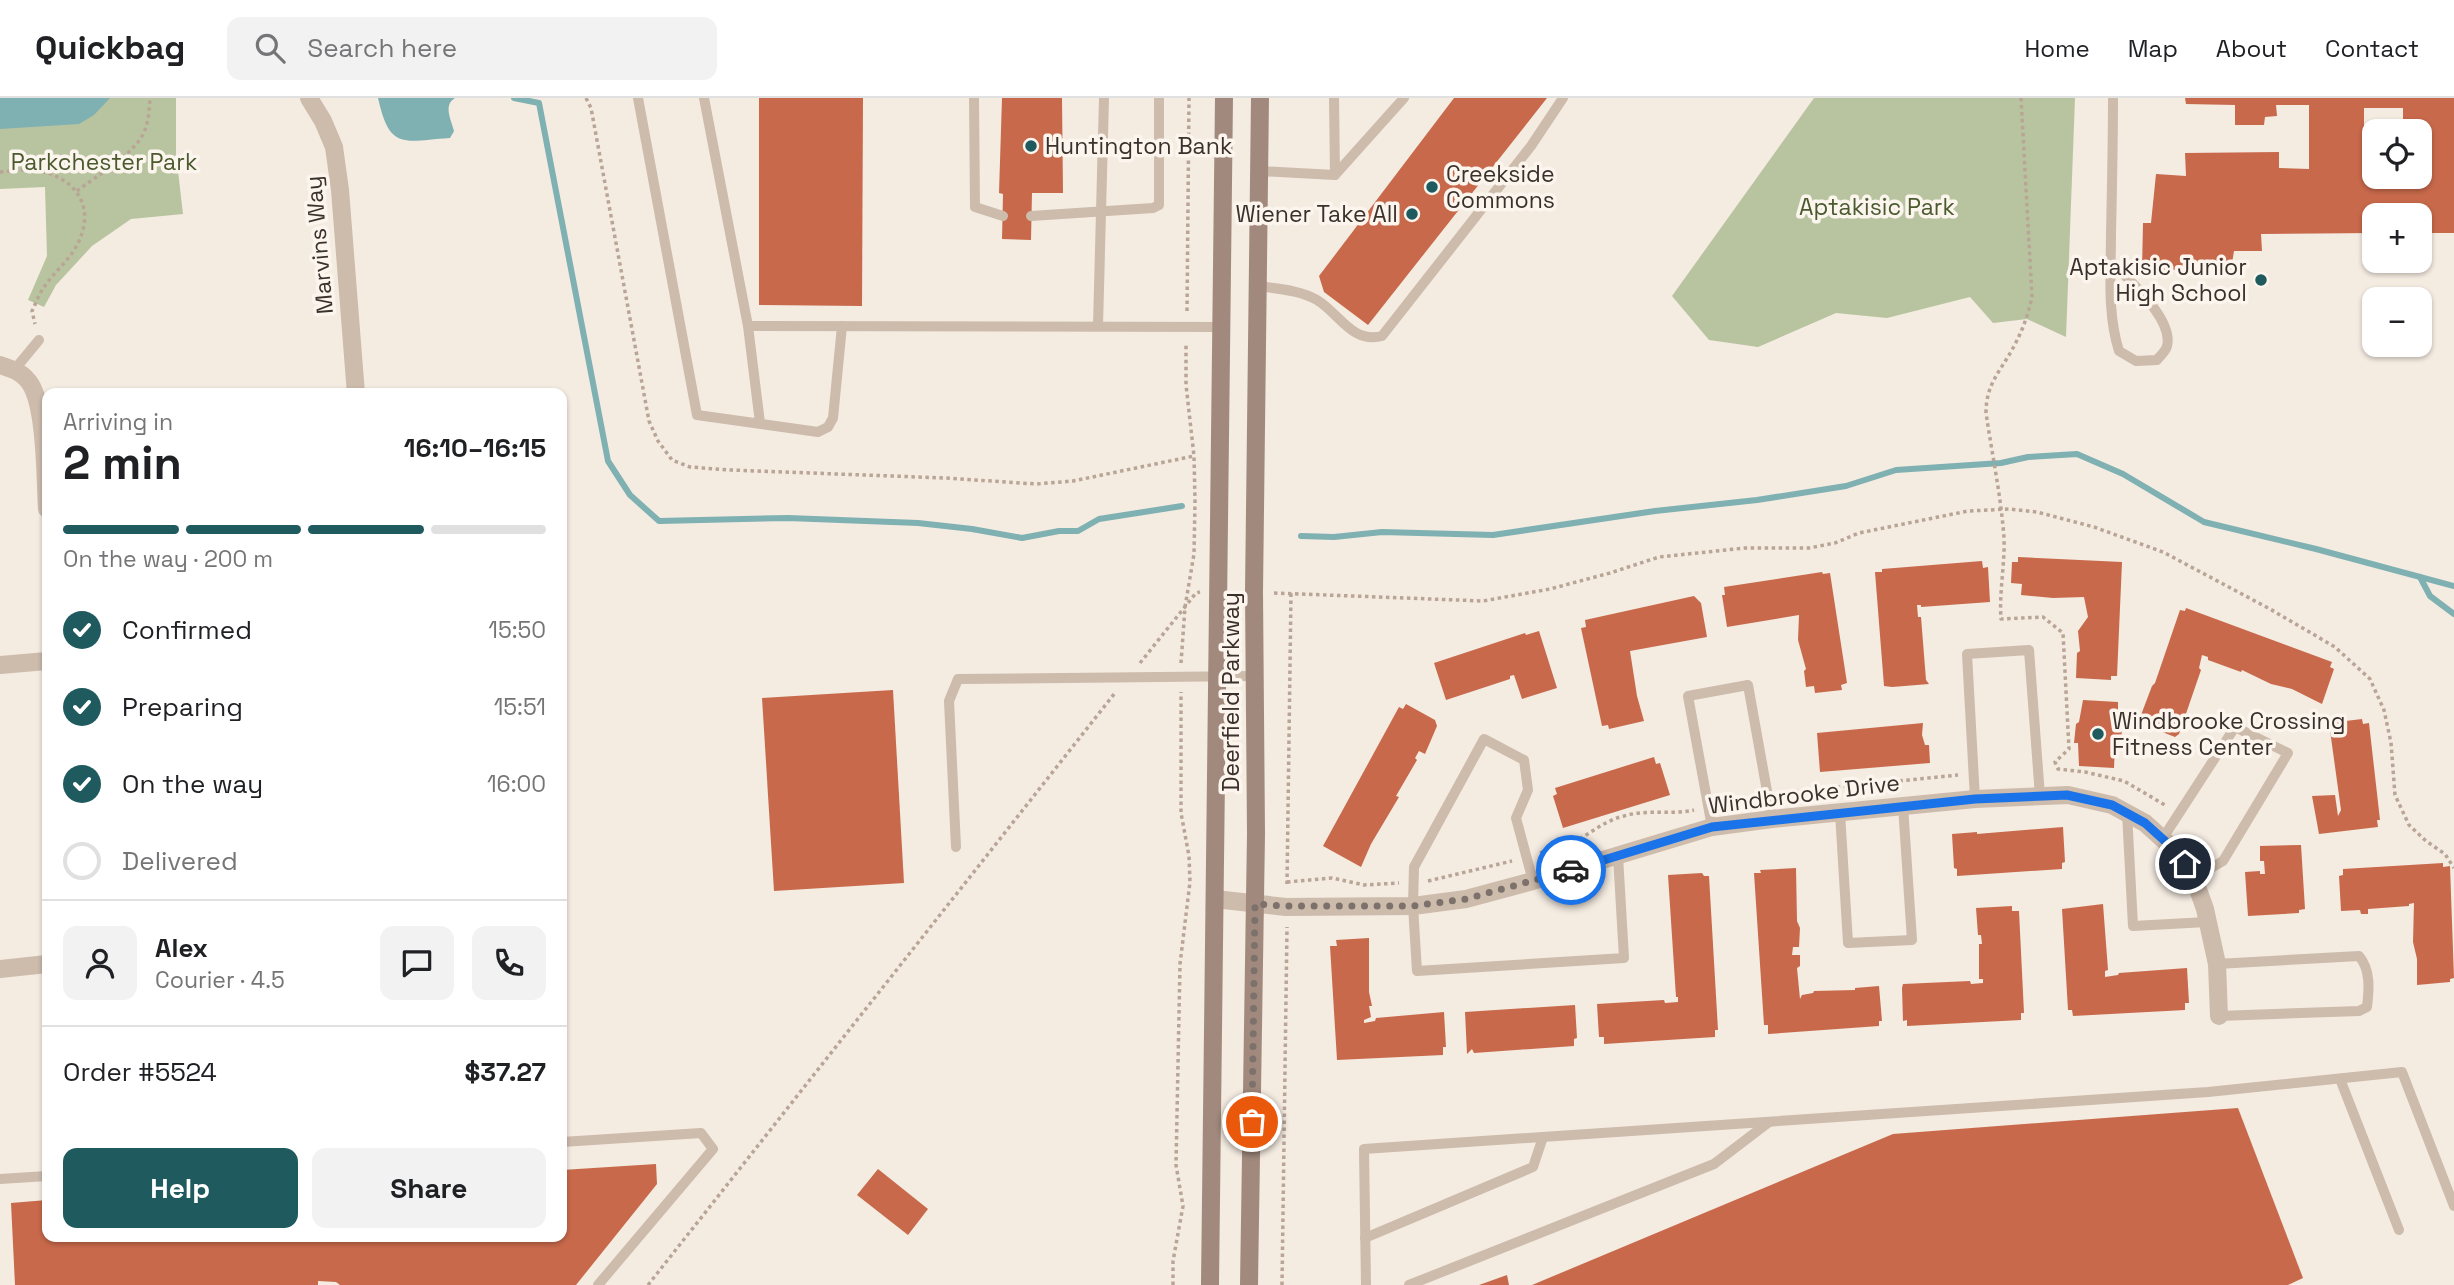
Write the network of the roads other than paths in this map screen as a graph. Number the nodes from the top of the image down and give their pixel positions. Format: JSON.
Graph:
{"nodes":[{"id":1,"x":309,"y":98,"type":"edge"},
{"id":2,"x":638,"y":98,"type":"edge"},
{"id":3,"x":704,"y":98,"type":"edge"},
{"id":4,"x":974,"y":98,"type":"edge"},
{"id":5,"x":1104,"y":98,"type":"edge"},
{"id":6,"x":1158,"y":98,"type":"edge"},
{"id":7,"x":1224,"y":98,"type":"edge"},
{"id":8,"x":1260,"y":98,"type":"edge"},
{"id":9,"x":1334,"y":98,"type":"edge"},
{"id":10,"x":1404,"y":98,"type":"edge"},
{"id":11,"x":1563,"y":98,"type":"edge"},
{"id":12,"x":2113,"y":98,"type":"edge"},
{"id":13,"x":1260,"y":171,"type":"junction"},
{"id":14,"x":1335,"y":175,"type":"junction"},
{"id":15,"x":1101,"y":211,"type":"junction"},
{"id":16,"x":1003,"y":216,"type":"dead end"},
{"id":17,"x":1031,"y":216,"type":"dead end"},
{"id":18,"x":2111,"y":261,"type":"junction"},
{"id":19,"x":1258,"y":286,"type":"junction"},
{"id":20,"x":1098,"y":326,"type":"junction"},
{"id":21,"x":748,"y":327,"type":"junction"},
{"id":22,"x":842,"y":327,"type":"junction"},
{"id":23,"x":1221,"y":327,"type":"junction"},
{"id":24,"x":39,"y":340,"type":"road end"},
{"id":25,"x":8,"y":367,"type":"edge"},
{"id":26,"x":356,"y":388,"type":"edge"},
{"id":27,"x":760,"y":423,"type":"junction"},
{"id":28,"x":42,"y":448,"type":"edge"},
{"id":29,"x":42,"y":661,"type":"edge"},
{"id":30,"x":0,"y":664,"type":"edge"},
{"id":31,"x":1218,"y":675,"type":"junction"},
{"id":32,"x":1255,"y":676,"type":"junction"},
{"id":33,"x":2040,"y":796,"type":"junction"},
{"id":34,"x":1975,"y":799,"type":"junction"},
{"id":35,"x":1903,"y":806,"type":"junction"},
{"id":36,"x":1840,"y":813,"type":"junction"},
{"id":37,"x":2127,"y":813,"type":"junction"},
{"id":38,"x":1772,"y":819,"type":"junction"},
{"id":39,"x":1712,"y":827,"type":"junction"},
{"id":40,"x":2158,"y":834,"type":"junction"},
{"id":41,"x":956,"y":846,"type":"dead end"},
{"id":42,"x":1618,"y":856,"type":"junction"},
{"id":43,"x":2194,"y":878,"type":"junction"},
{"id":44,"x":1533,"y":881,"type":"junction"},
{"id":45,"x":1215,"y":899,"type":"junction"},
{"id":46,"x":1255,"y":904,"type":"junction"},
{"id":47,"x":1413,"y":906,"type":"junction"},
{"id":48,"x":2207,"y":922,"type":"junction"},
{"id":49,"x":2217,"y":964,"type":"junction"},
{"id":50,"x":42,"y":965,"type":"edge"},
{"id":51,"x":0,"y":969,"type":"edge"},
{"id":52,"x":2219,"y":1016,"type":"joint"},
{"id":53,"x":2340,"y":1079,"type":"junction"},
{"id":54,"x":1769,"y":1122,"type":"junction"},
{"id":55,"x":1543,"y":1137,"type":"junction"},
{"id":56,"x":567,"y":1142,"type":"edge"},
{"id":57,"x":42,"y":1176,"type":"edge"},
{"id":58,"x":0,"y":1179,"type":"edge"},
{"id":59,"x":2454,"y":1206,"type":"edge"},
{"id":60,"x":2399,"y":1230,"type":"dead end"},
{"id":61,"x":1365,"y":1238,"type":"junction"},
{"id":62,"x":598,"y":1285,"type":"edge"},
{"id":63,"x":1210,"y":1285,"type":"edge"},
{"id":64,"x":1249,"y":1285,"type":"edge"},
{"id":65,"x":1366,"y":1285,"type":"edge"},
{"id":66,"x":1409,"y":1285,"type":"edge"}],
"edges":[{"from":1,"to":26,"type":"street","name":"Marvins Way"},
{"from":2,"to":27,"type":"lane"},
{"from":3,"to":21,"type":"lane"},
{"from":4,"to":16,"type":"lane"},
{"from":5,"to":15,"type":"lane"},
{"from":6,"to":15,"type":"lane"},
{"from":7,"to":23,"type":"main road","name":"Deerfield Parkway"},
{"from":8,"to":13,"type":"main road","name":"Deerfield Parkway"},
{"from":9,"to":14,"type":"lane"},
{"from":10,"to":14,"type":"lane"},
{"from":11,"to":19,"type":"lane"},
{"from":12,"to":18,"type":"lane"},
{"from":13,"to":14,"type":"lane"},
{"from":13,"to":19,"type":"main road","name":"Deerfield Parkway"},
{"from":15,"to":17,"type":"lane"},
{"from":15,"to":20,"type":"lane"},
{"from":18,"to":18,"type":"lane"},
{"from":19,"to":32,"type":"main road","name":"Deerfield Parkway"},
{"from":20,"to":22,"type":"lane"},
{"from":20,"to":23,"type":"lane"},
{"from":21,"to":22,"type":"lane"},
{"from":21,"to":27,"type":"lane"},
{"from":22,"to":27,"type":"lane"},
{"from":23,"to":31,"type":"main road","name":"Deerfield Parkway"},
{"from":24,"to":25,"type":"lane"},
{"from":25,"to":28,"type":"street"},
{"from":29,"to":30,"type":"street"},
{"from":31,"to":32,"type":"lane"},
{"from":31,"to":41,"type":"lane"},
{"from":31,"to":45,"type":"main road","name":"Deerfield Parkway"},
{"from":32,"to":46,"type":"main road","name":"Deerfield Parkway"},
{"from":33,"to":34,"type":"street","name":"Windbrooke Drive"},
{"from":33,"to":34,"type":"lane"},
{"from":33,"to":37,"type":"street","name":"Windbrooke Drive"},
{"from":34,"to":35,"type":"street","name":"Windbrooke Drive"},
{"from":35,"to":36,"type":"street","name":"Windbrooke Drive"},
{"from":35,"to":36,"type":"lane"},
{"from":36,"to":38,"type":"street","name":"Windbrooke Drive"},
{"from":37,"to":40,"type":"street","name":"Windbrooke Drive"},
{"from":37,"to":48,"type":"lane"},
{"from":38,"to":39,"type":"street","name":"Windbrooke Drive"},
{"from":38,"to":39,"type":"lane"},
{"from":39,"to":42,"type":"street","name":"Windbrooke Drive"},
{"from":40,"to":43,"type":"street","name":"Windbrooke Drive"},
{"from":40,"to":43,"type":"lane"},
{"from":42,"to":44,"type":"street","name":"Windbrooke Drive"},
{"from":42,"to":47,"type":"lane"},
{"from":43,"to":48,"type":"street","name":"Windbrooke Drive"},
{"from":44,"to":47,"type":"street","name":"Windbrooke Drive"},
{"from":44,"to":47,"type":"lane"},
{"from":45,"to":46,"type":"street","name":"Windbrooke Drive"},
{"from":45,"to":63,"type":"main road","name":"Deerfield Parkway"},
{"from":46,"to":47,"type":"street","name":"Windbrooke Drive"},
{"from":46,"to":64,"type":"main road","name":"Deerfield Parkway"},
{"from":48,"to":49,"type":"street","name":"Windbrooke Drive"},
{"from":49,"to":52,"type":"street","name":"Windbrooke Drive"},
{"from":49,"to":52,"type":"lane"},
{"from":50,"to":51,"type":"street"},
{"from":53,"to":54,"type":"lane"},
{"from":53,"to":59,"type":"lane"},
{"from":53,"to":60,"type":"lane"},
{"from":54,"to":55,"type":"lane"},
{"from":54,"to":66,"type":"lane"},
{"from":55,"to":61,"type":"lane"},
{"from":55,"to":61,"type":"lane"},
{"from":56,"to":62,"type":"lane"},
{"from":57,"to":58,"type":"lane"},
{"from":61,"to":65,"type":"lane"}]}
